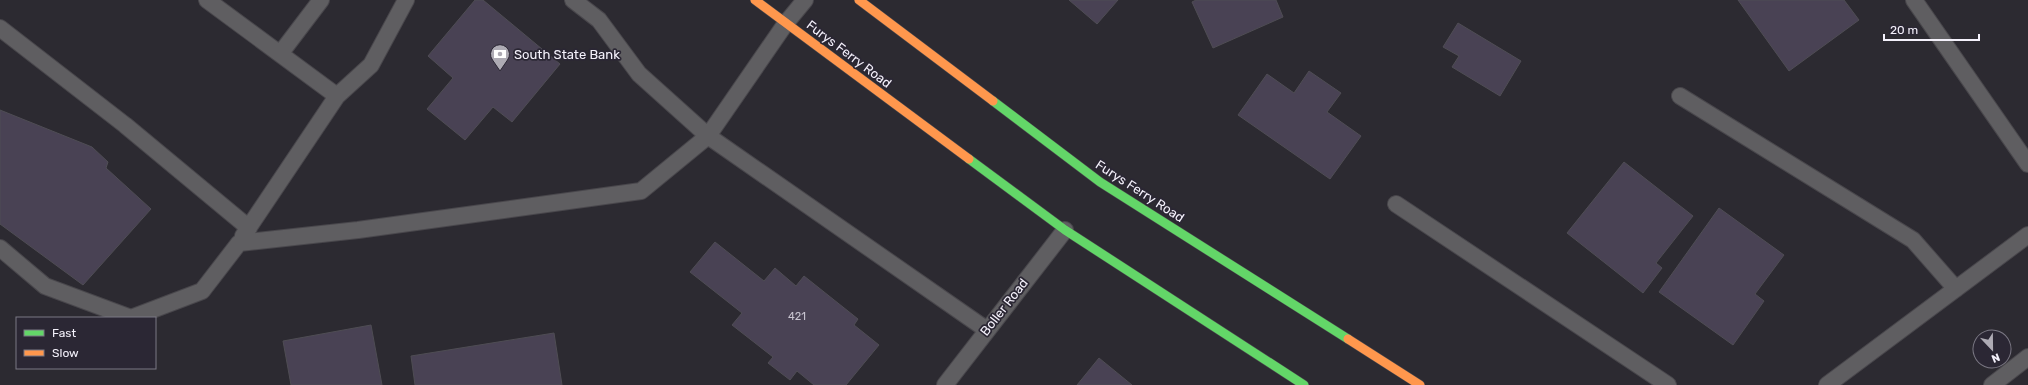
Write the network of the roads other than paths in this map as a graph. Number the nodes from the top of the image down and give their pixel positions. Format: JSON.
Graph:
{"nodes":[{"id":1,"x":207,"y":0,"type":"edge"},
{"id":2,"x":322,"y":0,"type":"edge"},
{"id":3,"x":406,"y":0,"type":"edge"},
{"id":4,"x":573,"y":0,"type":"edge"},
{"id":5,"x":755,"y":0,"type":"edge"},
{"id":6,"x":805,"y":0,"type":"edge"},
{"id":7,"x":859,"y":0,"type":"edge"},
{"id":8,"x":1914,"y":0,"type":"edge"},
{"id":9,"x":786,"y":23,"type":"junction"},
{"id":10,"x":0,"y":28,"type":"edge"},
{"id":11,"x":280,"y":54,"type":"junction"},
{"id":12,"x":337,"y":96,"type":"junction"},
{"id":13,"x":1680,"y":96,"type":"dead end"},
{"id":14,"x":708,"y":136,"type":"junction"},
{"id":15,"x":2028,"y":164,"type":"edge"},
{"id":16,"x":1396,"y":204,"type":"dead end"},
{"id":17,"x":249,"y":228,"type":"junction"},
{"id":18,"x":1064,"y":230,"type":"junction"},
{"id":19,"x":2028,"y":235,"type":"edge"},
{"id":20,"x":239,"y":242,"type":"junction"},
{"id":21,"x":0,"y":248,"type":"edge"},
{"id":22,"x":1956,"y":289,"type":"junction"},
{"id":23,"x":129,"y":317,"type":"edge"},
{"id":24,"x":135,"y":317,"type":"edge"},
{"id":25,"x":987,"y":330,"type":"junction"},
{"id":26,"x":2028,"y":357,"type":"edge"},
{"id":27,"x":945,"y":385,"type":"edge"},
{"id":28,"x":1304,"y":385,"type":"edge"},
{"id":29,"x":1420,"y":385,"type":"edge"},
{"id":30,"x":1668,"y":385,"type":"edge"},
{"id":31,"x":1827,"y":385,"type":"edge"},
{"id":32,"x":1992,"y":385,"type":"edge"}],
"edges":[{"from":1,"to":11,"type":"lane"},
{"from":2,"to":11,"type":"lane"},
{"from":3,"to":12,"type":"lane"},
{"from":4,"to":14,"type":"lane"},
{"from":5,"to":9,"type":"main road","name":"Furys Ferry Road"},
{"from":6,"to":9,"type":"lane"},
{"from":7,"to":29,"type":"main road","name":"Furys Ferry Road"},
{"from":8,"to":15,"type":"lane"},
{"from":9,"to":14,"type":"lane"},
{"from":9,"to":18,"type":"main road","name":"Furys Ferry Road"},
{"from":10,"to":17,"type":"lane"},
{"from":11,"to":12,"type":"lane"},
{"from":12,"to":17,"type":"lane"},
{"from":13,"to":22,"type":"lane"},
{"from":14,"to":20,"type":"lane"},
{"from":14,"to":25,"type":"lane"},
{"from":16,"to":30,"type":"lane"},
{"from":17,"to":20,"type":"lane"},
{"from":18,"to":25,"type":"lane","name":"Boller Road"},
{"from":18,"to":28,"type":"main road","name":"Furys Ferry Road"},
{"from":19,"to":22,"type":"lane"},
{"from":20,"to":24,"type":"lane"},
{"from":21,"to":23,"type":"lane"},
{"from":22,"to":31,"type":"lane"},
{"from":25,"to":27,"type":"lane","name":"Boller Road"},
{"from":26,"to":32,"type":"lane"}]}
